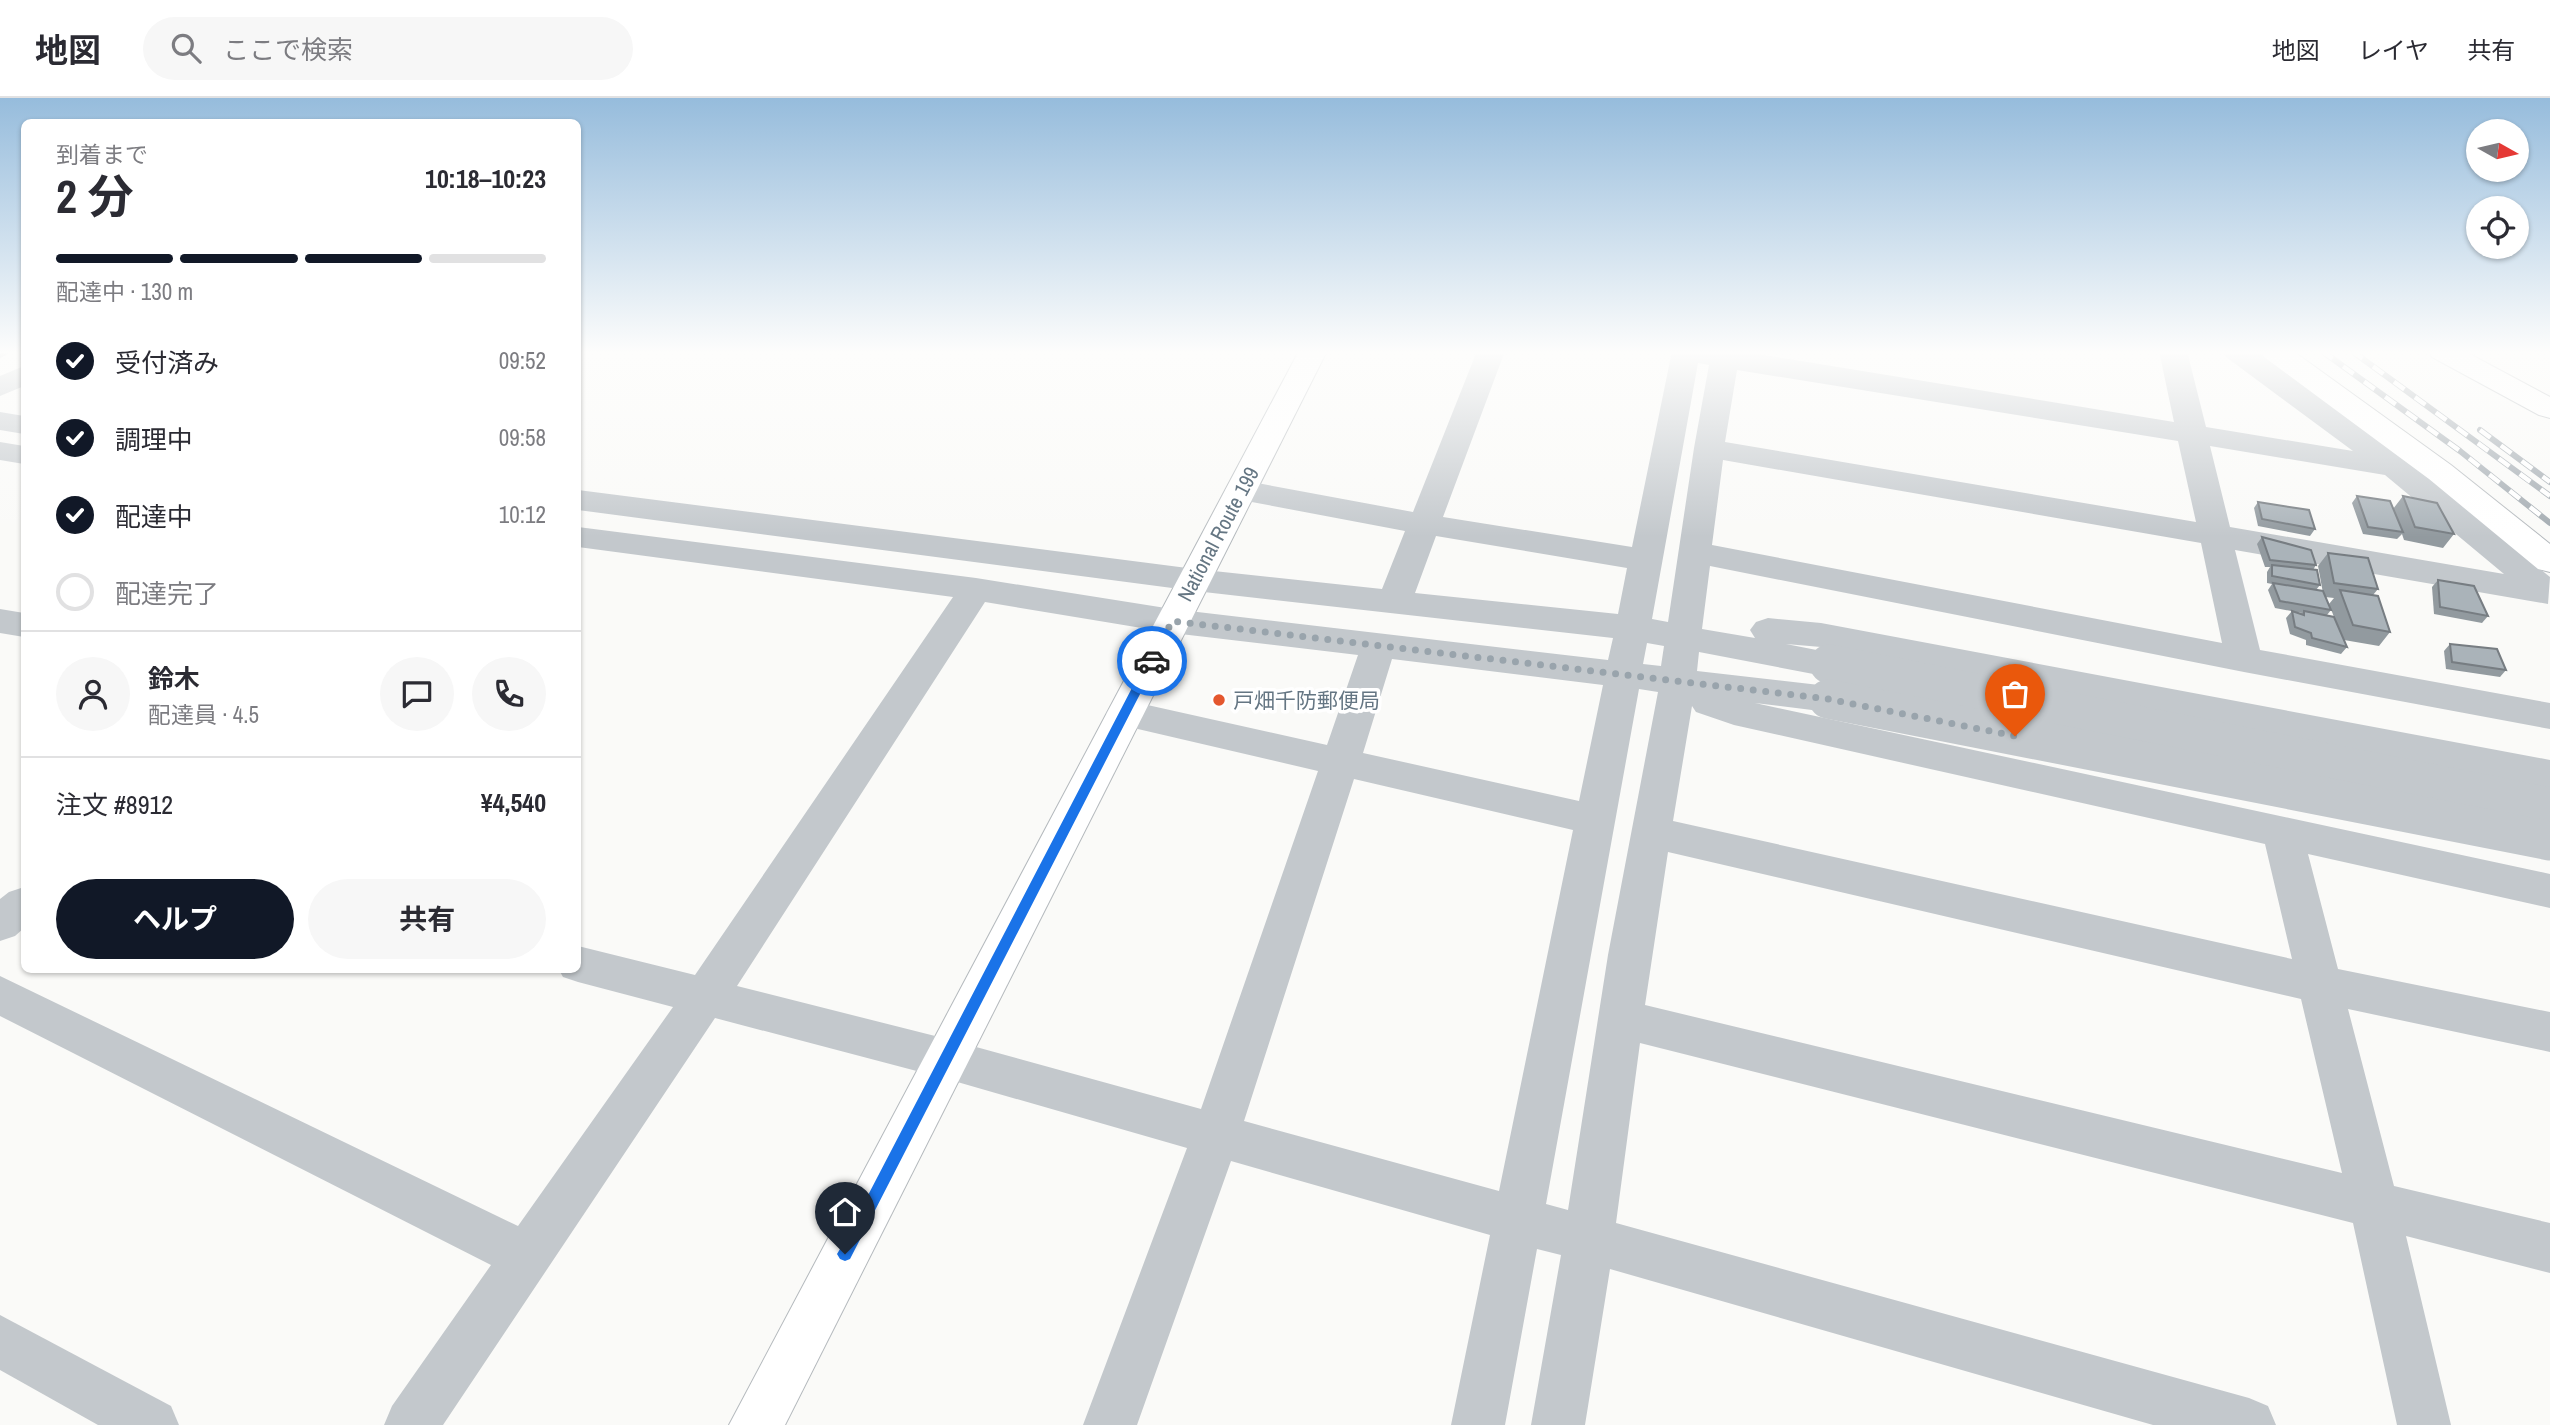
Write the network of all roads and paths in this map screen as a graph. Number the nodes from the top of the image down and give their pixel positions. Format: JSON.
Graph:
{"nodes":[{"id":1,"x":1281,"y":413,"type":"edge"},
{"id":2,"x":1467,"y":413,"type":"edge"},
{"id":3,"x":1684,"y":413,"type":"edge"},
{"id":4,"x":1705,"y":413,"type":"edge"},
{"id":5,"x":2070,"y":413,"type":"edge"},
{"id":6,"x":2189,"y":413,"type":"edge"},
{"id":7,"x":2321,"y":413,"type":"edge"},
{"id":8,"x":2359,"y":413,"type":"edge"},
{"id":9,"x":0,"y":421,"type":"edge"},
{"id":10,"x":21,"y":424,"type":"edge"},
{"id":11,"x":2194,"y":433,"type":"junction"},
{"id":12,"x":1709,"y":448,"type":"junction"},
{"id":13,"x":0,"y":451,"type":"edge"},
{"id":14,"x":21,"y":454,"type":"edge"},
{"id":15,"x":2395,"y":467,"type":"junction"},
{"id":16,"x":1241,"y":490,"type":"junction"},
{"id":17,"x":581,"y":500,"type":"edge"},
{"id":18,"x":1423,"y":524,"type":"junction"},
{"id":19,"x":2216,"y":536,"type":"junction"},
{"id":20,"x":581,"y":542,"type":"edge"},
{"id":21,"x":1694,"y":551,"type":"junction"},
{"id":22,"x":1647,"y":560,"type":"junction"},
{"id":23,"x":2550,"y":561,"type":"edge"},
{"id":24,"x":1195,"y":580,"type":"junction"},
{"id":25,"x":975,"y":589,"type":"junction"},
{"id":26,"x":2549,"y":594,"type":"edge"},
{"id":27,"x":1394,"y":602,"type":"junction"},
{"id":28,"x":0,"y":621,"type":"edge"},
{"id":29,"x":1172,"y":621,"type":"junction"},
{"id":30,"x":21,"y":624,"type":"edge"},
{"id":31,"x":1633,"y":628,"type":"junction"},
{"id":32,"x":1684,"y":632,"type":"junction"},
{"id":33,"x":1379,"y":646,"type":"junction"},
{"id":34,"x":2244,"y":660,"type":"junction"},
{"id":35,"x":1622,"y":673,"type":"junction"},
{"id":36,"x":1828,"y":682,"type":"junction"},
{"id":37,"x":1677,"y":687,"type":"junction"},
{"id":38,"x":2426,"y":693,"type":"junction"},
{"id":39,"x":1125,"y":713,"type":"junction"},
{"id":40,"x":2550,"y":716,"type":"edge"},
{"id":41,"x":2449,"y":755,"type":"junction"},
{"id":42,"x":1339,"y":762,"type":"junction"},
{"id":43,"x":2550,"y":775,"type":"edge"},
{"id":44,"x":2550,"y":807,"type":"edge"},
{"id":45,"x":1596,"y":820,"type":"junction"},
{"id":46,"x":1651,"y":832,"type":"junction"},
{"id":47,"x":2282,"y":832,"type":"junction"},
{"id":48,"x":2550,"y":841,"type":"edge"},
{"id":49,"x":2498,"y":880,"type":"junction"},
{"id":50,"x":2550,"y":891,"type":"edge"},
{"id":51,"x":21,"y":907,"type":"edge"},
{"id":52,"x":0,"y":925,"type":"edge"},
{"id":53,"x":581,"y":965,"type":"edge"},
{"id":54,"x":2319,"y":984,"type":"junction"},
{"id":55,"x":0,"y":995,"type":"edge"},
{"id":56,"x":705,"y":997,"type":"junction"},
{"id":57,"x":1621,"y":1019,"type":"junction"},
{"id":58,"x":2550,"y":1032,"type":"edge"},
{"id":59,"x":947,"y":1059,"type":"junction"},
{"id":60,"x":1216,"y":1135,"type":"junction"},
{"id":61,"x":2374,"y":1205,"type":"junction"},
{"id":62,"x":1519,"y":1220,"type":"junction"},
{"id":63,"x":1589,"y":1240,"type":"junction"},
{"id":64,"x":2550,"y":1248,"type":"edge"},
{"id":65,"x":527,"y":1256,"type":"junction"},
{"id":66,"x":0,"y":1341,"type":"edge"},
{"id":67,"x":152,"y":1425,"type":"edge"},
{"id":68,"x":411,"y":1425,"type":"edge"},
{"id":69,"x":756,"y":1425,"type":"edge"},
{"id":70,"x":1110,"y":1425,"type":"edge"},
{"id":71,"x":1478,"y":1425,"type":"edge"},
{"id":72,"x":1558,"y":1425,"type":"edge"},
{"id":73,"x":2249,"y":1425,"type":"edge"},
{"id":74,"x":2424,"y":1425,"type":"edge"}],
"edges":[{"from":1,"to":16,"type":"highway","name":"National Route 199"},
{"from":2,"to":18,"type":"street"},
{"from":3,"to":22,"type":"street"},
{"from":4,"to":12,"type":"street"},
{"from":5,"to":11,"type":"street"},
{"from":6,"to":11,"type":"street"},
{"from":7,"to":15,"type":"street"},
{"from":8,"to":23,"type":"highway"},
{"from":9,"to":10,"type":"street"},
{"from":11,"to":15,"type":"street"},
{"from":11,"to":19,"type":"street"},
{"from":12,"to":19,"type":"street"},
{"from":12,"to":21,"type":"street"},
{"from":13,"to":14,"type":"street"},
{"from":15,"to":26,"type":"street"},
{"from":16,"to":18,"type":"street"},
{"from":16,"to":24,"type":"highway","name":"National Route 199"},
{"from":17,"to":24,"type":"street"},
{"from":18,"to":22,"type":"street"},
{"from":18,"to":27,"type":"street"},
{"from":19,"to":26,"type":"street"},
{"from":19,"to":34,"type":"street"},
{"from":20,"to":25,"type":"street"},
{"from":21,"to":32,"type":"street"},
{"from":21,"to":34,"type":"street"},
{"from":22,"to":31,"type":"street"},
{"from":24,"to":27,"type":"street"},
{"from":24,"to":29,"type":"highway","name":"National Route 199"},
{"from":25,"to":29,"type":"street"},
{"from":25,"to":56,"type":"street"},
{"from":27,"to":31,"type":"street"},
{"from":28,"to":30,"type":"street"},
{"from":29,"to":33,"type":"street"},
{"from":29,"to":39,"type":"highway","name":"National Route 199"},
{"from":31,"to":32,"type":"street"},
{"from":31,"to":35,"type":"street"},
{"from":32,"to":36,"type":"street"},
{"from":32,"to":37,"type":"street"},
{"from":32,"to":41,"type":"street"},
{"from":33,"to":35,"type":"street"},
{"from":33,"to":42,"type":"street"},
{"from":34,"to":38,"type":"street"},
{"from":35,"to":37,"type":"street"},
{"from":35,"to":45,"type":"street"},
{"from":36,"to":37,"type":"street"},
{"from":36,"to":44,"type":"street","bridge":true},
{"from":36,"to":48,"type":"street","bridge":true},
{"from":37,"to":46,"type":"street"},
{"from":37,"to":47,"type":"street"},
{"from":38,"to":40,"type":"street"},
{"from":38,"to":41,"type":"street"},
{"from":39,"to":42,"type":"street"},
{"from":39,"to":59,"type":"highway","name":"National Route 199"},
{"from":41,"to":43,"type":"street"},
{"from":41,"to":49,"type":"street"},
{"from":42,"to":45,"type":"street"},
{"from":42,"to":60,"type":"street"},
{"from":45,"to":62,"type":"street"},
{"from":46,"to":54,"type":"street"},
{"from":46,"to":57,"type":"street"},
{"from":47,"to":49,"type":"street"},
{"from":47,"to":54,"type":"street"},
{"from":49,"to":50,"type":"street"},
{"from":51,"to":52,"type":"street"},
{"from":53,"to":56,"type":"street"},
{"from":54,"to":58,"type":"street"},
{"from":54,"to":61,"type":"street"},
{"from":55,"to":65,"type":"street"},
{"from":56,"to":59,"type":"street"},
{"from":56,"to":65,"type":"street"},
{"from":57,"to":61,"type":"street"},
{"from":57,"to":63,"type":"street"},
{"from":59,"to":60,"type":"street"},
{"from":59,"to":69,"type":"highway","name":"National Route 199"},
{"from":60,"to":62,"type":"street"},
{"from":60,"to":70,"type":"street"},
{"from":61,"to":64,"type":"street"},
{"from":61,"to":74,"type":"street"},
{"from":62,"to":63,"type":"street"},
{"from":62,"to":71,"type":"street"},
{"from":63,"to":72,"type":"street"},
{"from":63,"to":73,"type":"street"},
{"from":65,"to":68,"type":"street"},
{"from":66,"to":67,"type":"street"}]}
